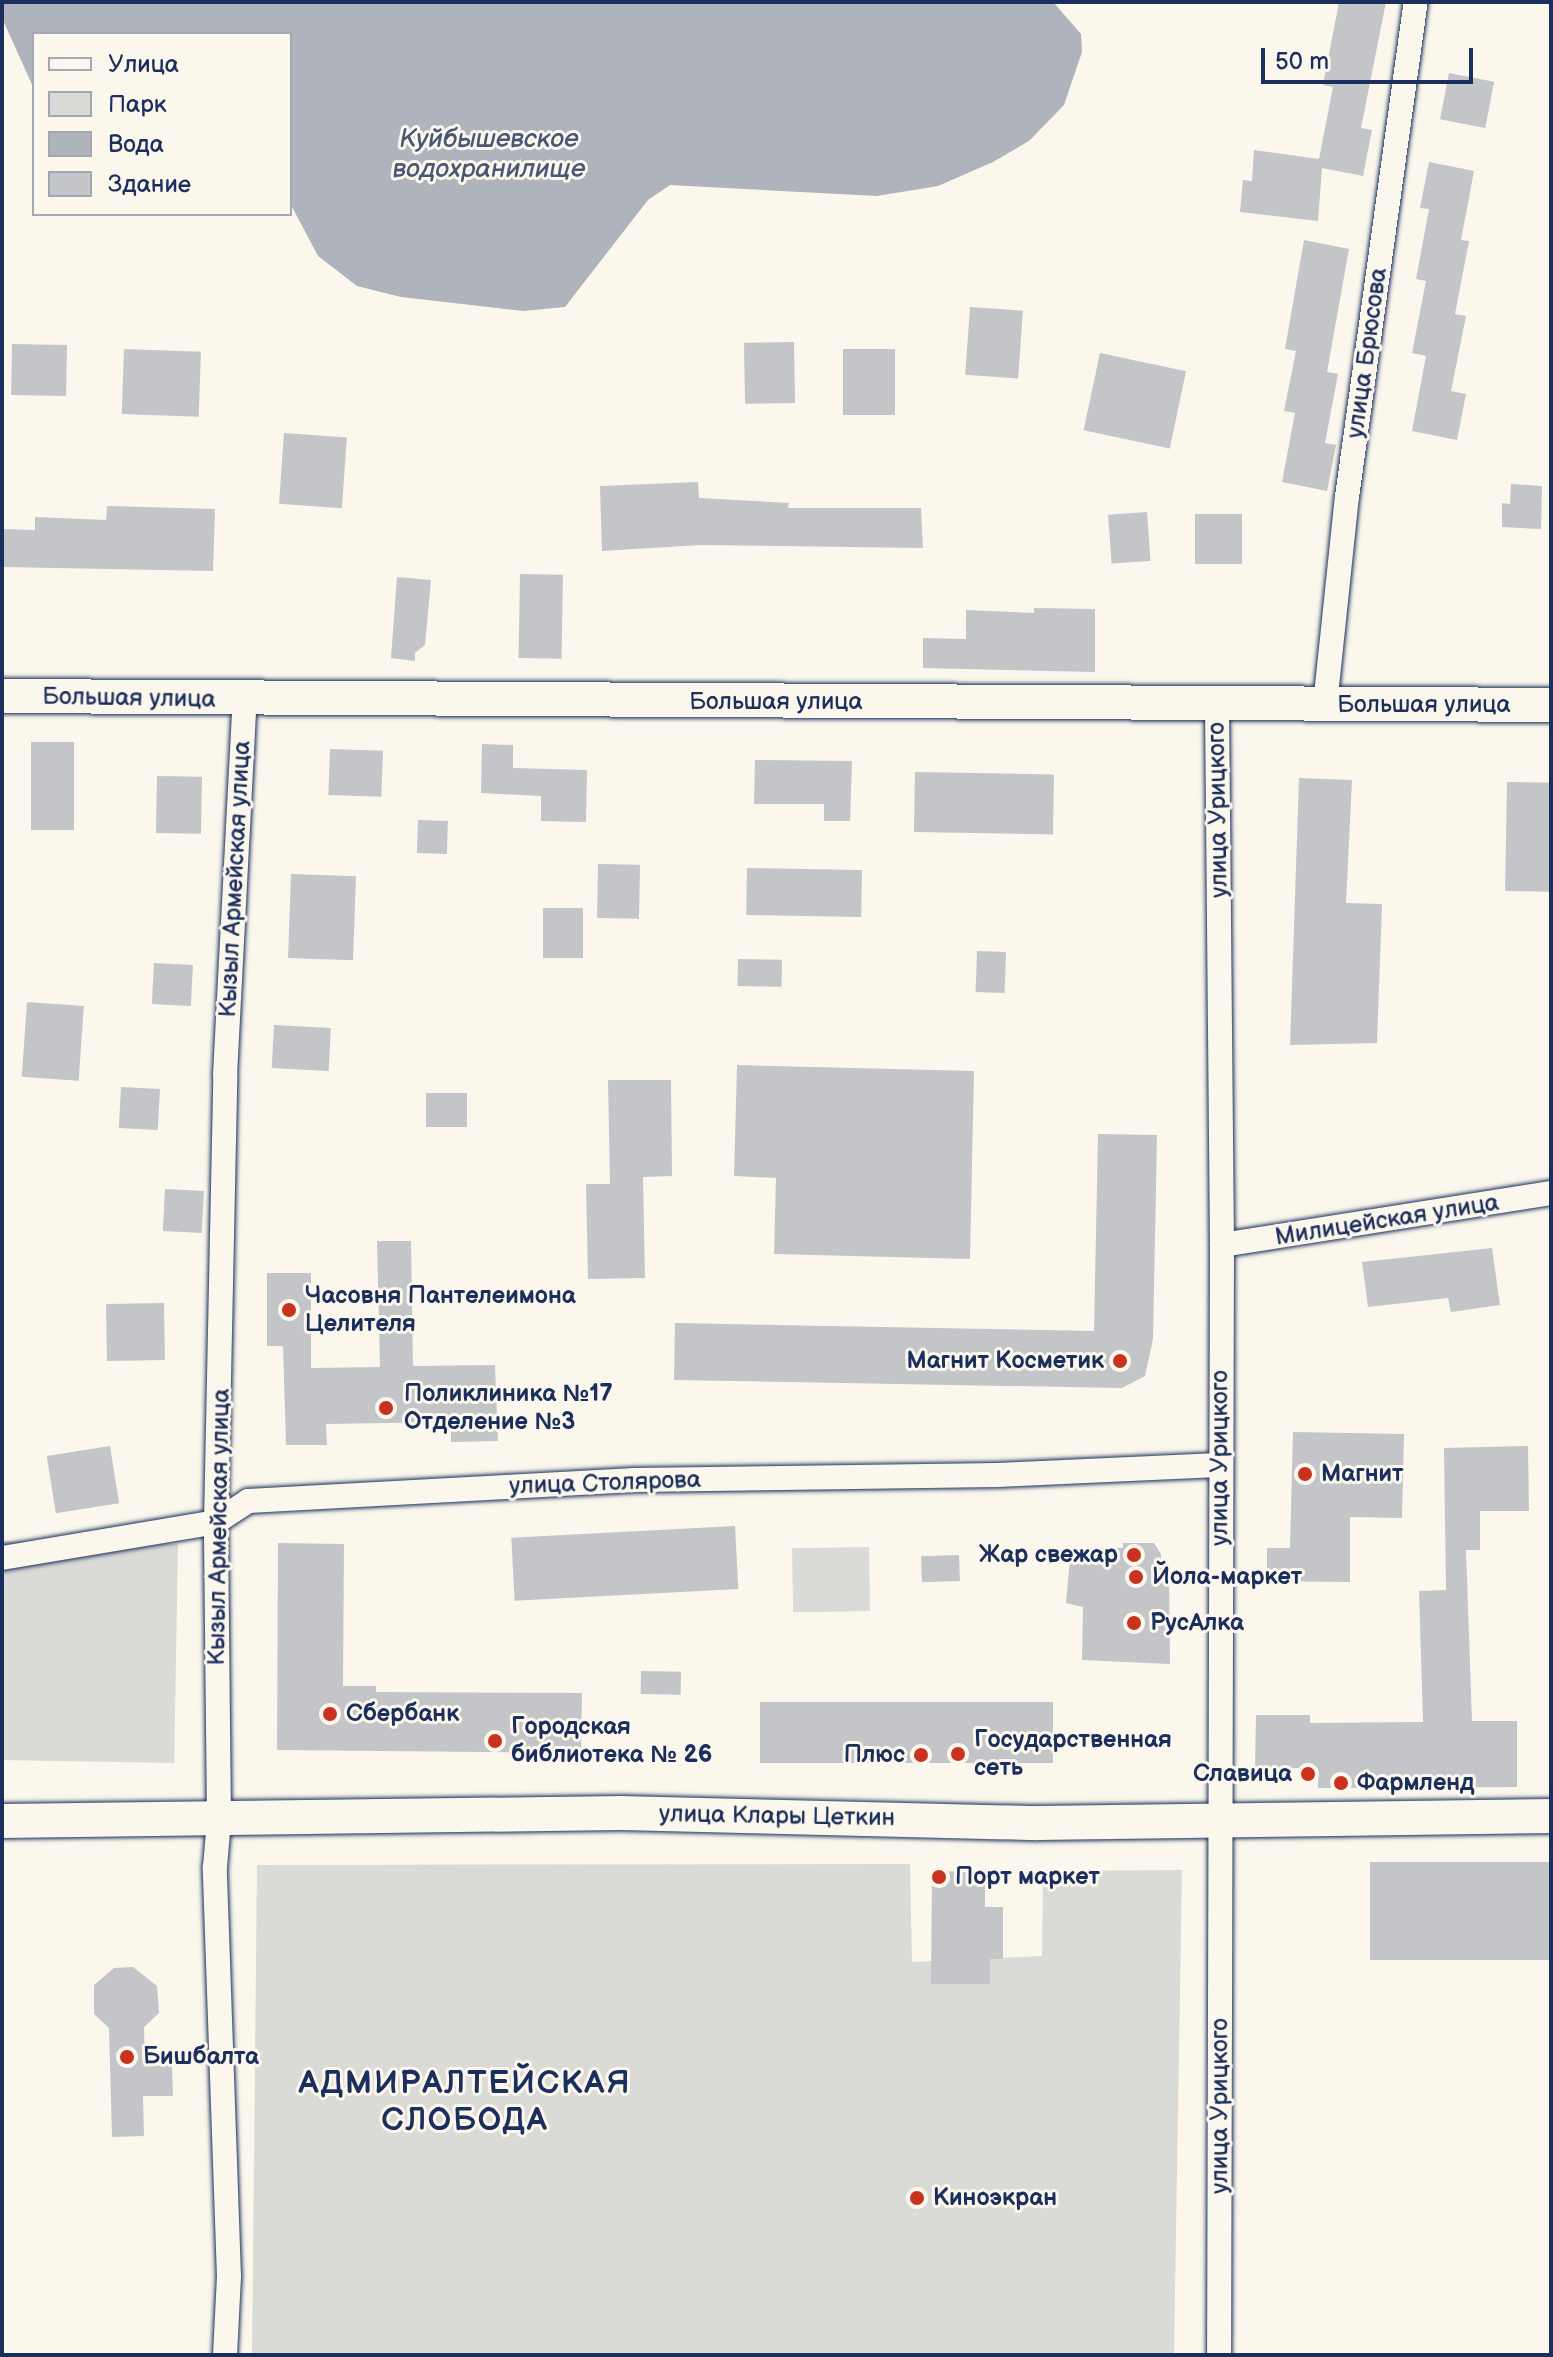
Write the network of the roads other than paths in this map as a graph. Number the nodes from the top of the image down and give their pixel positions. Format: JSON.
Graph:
{"nodes":[{"id":1,"x":1416,"y":2,"type":"edge"},
{"id":2,"x":2,"y":696,"type":"edge"},
{"id":3,"x":245,"y":699,"type":"junction"},
{"id":4,"x":1217,"y":705,"type":"junction"},
{"id":5,"x":1325,"y":705,"type":"junction"},
{"id":6,"x":1551,"y":705,"type":"edge"},
{"id":7,"x":1551,"y":1193,"type":"edge"},
{"id":8,"x":1222,"y":1245,"type":"junction"},
{"id":9,"x":1218,"y":1465,"type":"junction"},
{"id":10,"x":216,"y":1522,"type":"junction"},
{"id":11,"x":2,"y":1558,"type":"edge"},
{"id":12,"x":1551,"y":1816,"type":"edge"},
{"id":13,"x":1221,"y":1818,"type":"junction"},
{"id":14,"x":219,"y":1820,"type":"junction"},
{"id":15,"x":2,"y":1821,"type":"edge"},
{"id":16,"x":225,"y":2355,"type":"edge"},
{"id":17,"x":1219,"y":2355,"type":"edge"}],
"edges":[{"from":1,"to":5,"type":"street","name":"улица Брюсова"},
{"from":2,"to":3,"type":"street","name":"Большая улица"},
{"from":3,"to":4,"type":"street","name":"Большая улица"},
{"from":3,"to":10,"type":"street","name":"Кызыл Армейская улица"},
{"from":4,"to":5,"type":"street","name":"Большая улица"},
{"from":4,"to":8,"type":"street","name":"улица Урицкого"},
{"from":5,"to":6,"type":"street","name":"Большая улица"},
{"from":7,"to":8,"type":"street","name":"Милицейская улица"},
{"from":8,"to":9,"type":"street","name":"улица Урицкого"},
{"from":9,"to":10,"type":"street","name":"улица Столярова"},
{"from":9,"to":13,"type":"street","name":"улица Урицкого"},
{"from":10,"to":11,"type":"street","name":"улица Столярова"},
{"from":10,"to":14,"type":"street","name":"Кызыл Армейская улица"},
{"from":12,"to":13,"type":"street","name":"улица Клары Цеткин"},
{"from":13,"to":14,"type":"street","name":"улица Клары Цеткин"},
{"from":13,"to":17,"type":"street","name":"улица Урицкого"},
{"from":14,"to":15,"type":"street","name":"улица Клары Цеткин"},
{"from":14,"to":16,"type":"street","name":"Кызыл Армейская улица"}]}
